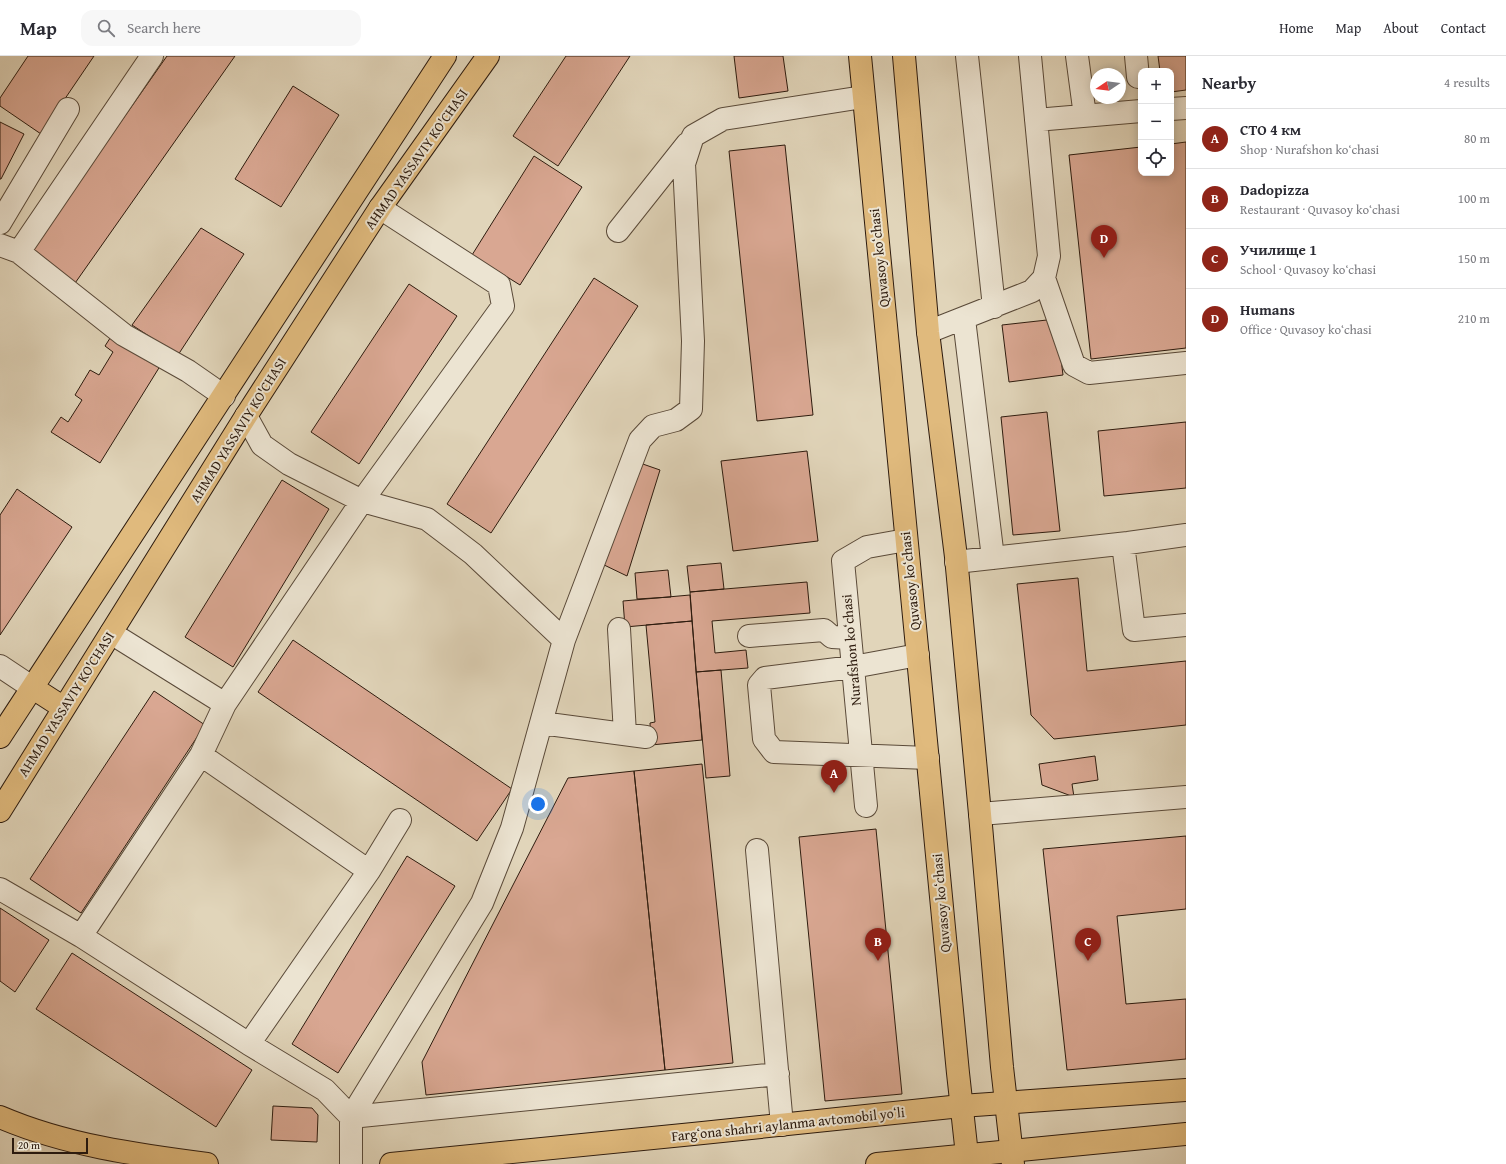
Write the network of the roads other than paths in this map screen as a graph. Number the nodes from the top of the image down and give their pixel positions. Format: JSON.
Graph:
{"nodes":[{"id":1,"x":152,"y":56,"type":"edge"},
{"id":2,"x":445,"y":56,"type":"edge"},
{"id":3,"x":488,"y":56,"type":"edge"},
{"id":4,"x":860,"y":56,"type":"edge"},
{"id":5,"x":904,"y":56,"type":"edge"},
{"id":6,"x":966,"y":56,"type":"edge"},
{"id":7,"x":1030,"y":56,"type":"edge"},
{"id":8,"x":1077,"y":56,"type":"edge"},
{"id":9,"x":864,"y":97,"type":"junction"},
{"id":10,"x":1186,"y":108,"type":"edge"},
{"id":11,"x":68,"y":109,"type":"dead end"},
{"id":12,"x":1174,"y":109,"type":"edge"},
{"id":13,"x":1138,"y":111,"type":"edge"},
{"id":14,"x":1085,"y":116,"type":"junction"},
{"id":15,"x":1036,"y":120,"type":"junction"},
{"id":16,"x":693,"y":136,"type":"junction"},
{"id":17,"x":380,"y":208,"type":"junction"},
{"id":18,"x":0,"y":223,"type":"edge"},
{"id":19,"x":618,"y":231,"type":"dead end"},
{"id":20,"x":9,"y":249,"type":"edge"},
{"id":21,"x":1044,"y":278,"type":"junction"},
{"id":22,"x":994,"y":307,"type":"junction"},
{"id":23,"x":964,"y":319,"type":"junction"},
{"id":24,"x":928,"y":332,"type":"junction"},
{"id":25,"x":1186,"y":363,"type":"edge"},
{"id":26,"x":224,"y":396,"type":"junction"},
{"id":27,"x":246,"y":416,"type":"junction"},
{"id":28,"x":362,"y":501,"type":"junction"},
{"id":29,"x":1186,"y":535,"type":"edge"},
{"id":30,"x":906,"y":540,"type":"junction"},
{"id":31,"x":1123,"y":544,"type":"junction"},
{"id":32,"x":993,"y":558,"type":"junction"},
{"id":33,"x":956,"y":562,"type":"junction"},
{"id":34,"x":1186,"y":625,"type":"edge"},
{"id":35,"x":619,"y":629,"type":"dead end"},
{"id":36,"x":111,"y":633,"type":"junction"},
{"id":37,"x":749,"y":636,"type":"dead end"},
{"id":38,"x":850,"y":638,"type":"junction"},
{"id":39,"x":564,"y":640,"type":"junction"},
{"id":40,"x":918,"y":655,"type":"junction"},
{"id":41,"x":0,"y":666,"type":"edge"},
{"id":42,"x":853,"y":666,"type":"junction"},
{"id":43,"x":33,"y":688,"type":"junction"},
{"id":44,"x":225,"y":704,"type":"junction"},
{"id":45,"x":64,"y":708,"type":"junction"},
{"id":46,"x":541,"y":723,"type":"junction"},
{"id":47,"x":0,"y":737,"type":"edge"},
{"id":48,"x":201,"y":755,"type":"junction"},
{"id":49,"x":861,"y":756,"type":"junction"},
{"id":50,"x":928,"y":758,"type":"junction"},
{"id":51,"x":1186,"y":797,"type":"edge"},
{"id":52,"x":866,"y":806,"type":"dead end"},
{"id":53,"x":0,"y":811,"type":"edge"},
{"id":54,"x":980,"y":814,"type":"junction"},
{"id":55,"x":400,"y":820,"type":"dead end"},
{"id":56,"x":757,"y":850,"type":"dead end"},
{"id":57,"x":369,"y":871,"type":"junction"},
{"id":58,"x":0,"y":889,"type":"edge"},
{"id":59,"x":81,"y":936,"type":"junction"},
{"id":60,"x":249,"y":1044,"type":"junction"},
{"id":61,"x":778,"y":1074,"type":"junction"},
{"id":62,"x":1186,"y":1090,"type":"edge"},
{"id":63,"x":1006,"y":1102,"type":"junction"},
{"id":64,"x":961,"y":1106,"type":"junction"},
{"id":65,"x":0,"y":1117,"type":"edge"},
{"id":66,"x":351,"y":1117,"type":"junction"},
{"id":67,"x":782,"y":1125,"type":"junction"},
{"id":68,"x":1186,"y":1134,"type":"edge"},
{"id":69,"x":1012,"y":1157,"type":"edge"},
{"id":70,"x":967,"y":1160,"type":"edge"},
{"id":71,"x":207,"y":1164,"type":"edge"},
{"id":72,"x":351,"y":1164,"type":"edge"},
{"id":73,"x":391,"y":1164,"type":"edge"},
{"id":74,"x":877,"y":1164,"type":"edge"}],
"edges":[{"from":1,"to":20,"type":"street"},
{"from":2,"to":26,"type":"main road","name":"AHMAD YASSAVIY KO'CHASI"},
{"from":3,"to":17,"type":"main road","name":"AHMAD YASSAVIY KO'CHASI"},
{"from":4,"to":9,"type":"main road","name":"Quvasoy koʻchasi"},
{"from":5,"to":24,"type":"main road"},
{"from":6,"to":22,"type":"street"},
{"from":7,"to":15,"type":"street"},
{"from":8,"to":14,"type":"street"},
{"from":9,"to":16,"type":"street"},
{"from":9,"to":30,"type":"main road","name":"Quvasoy koʻchasi"},
{"from":10,"to":12,"type":"street"},
{"from":11,"to":18,"type":"street"},
{"from":13,"to":14,"type":"street"},
{"from":14,"to":15,"type":"street"},
{"from":15,"to":21,"type":"street"},
{"from":16,"to":19,"type":"street"},
{"from":16,"to":39,"type":"street"},
{"from":17,"to":27,"type":"main road","name":"AHMAD YASSAVIY KO'CHASI"},
{"from":17,"to":28,"type":"street"},
{"from":20,"to":26,"type":"street"},
{"from":21,"to":22,"type":"street"},
{"from":21,"to":25,"type":"street"},
{"from":22,"to":23,"type":"street"},
{"from":23,"to":24,"type":"street"},
{"from":23,"to":32,"type":"street"},
{"from":24,"to":33,"type":"main road"},
{"from":26,"to":43,"type":"main road","name":"AHMAD YASSAVIY KO'CHASI"},
{"from":27,"to":28,"type":"street"},
{"from":27,"to":36,"type":"main road","name":"AHMAD YASSAVIY KO'CHASI"},
{"from":28,"to":39,"type":"street"},
{"from":28,"to":44,"type":"street"},
{"from":29,"to":31,"type":"street"},
{"from":30,"to":38,"type":"street","name":"Nurafshon koʻchasi"},
{"from":30,"to":40,"type":"main road","name":"Quvasoy koʻchasi"},
{"from":31,"to":32,"type":"street"},
{"from":31,"to":34,"type":"street"},
{"from":32,"to":33,"type":"street"},
{"from":33,"to":54,"type":"main road"},
{"from":35,"to":46,"type":"street"},
{"from":36,"to":44,"type":"street"},
{"from":36,"to":45,"type":"main road","name":"AHMAD YASSAVIY KO'CHASI"},
{"from":37,"to":38,"type":"street"},
{"from":38,"to":42,"type":"street","name":"Nurafshon koʻchasi"},
{"from":39,"to":46,"type":"street"},
{"from":40,"to":42,"type":"street"},
{"from":40,"to":50,"type":"main road","name":"Quvasoy koʻchasi"},
{"from":41,"to":43,"type":"street"},
{"from":42,"to":49,"type":"street","name":"Nurafshon koʻchasi"},
{"from":42,"to":49,"type":"street"},
{"from":43,"to":45,"type":"main road"},
{"from":43,"to":47,"type":"main road","name":"AHMAD YASSAVIY KO'CHASI"},
{"from":44,"to":48,"type":"street"},
{"from":45,"to":53,"type":"main road","name":"AHMAD YASSAVIY KO'CHASI"},
{"from":46,"to":66,"type":"street"},
{"from":48,"to":57,"type":"street"},
{"from":48,"to":59,"type":"street"},
{"from":49,"to":50,"type":"street"},
{"from":49,"to":52,"type":"street","name":"Nurafshon koʻchasi"},
{"from":50,"to":64,"type":"main road","name":"Quvasoy koʻchasi"},
{"from":51,"to":54,"type":"street"},
{"from":54,"to":63,"type":"main road"},
{"from":55,"to":57,"type":"street"},
{"from":56,"to":61,"type":"street"},
{"from":57,"to":60,"type":"street"},
{"from":58,"to":59,"type":"street"},
{"from":59,"to":60,"type":"street"},
{"from":60,"to":66,"type":"street"},
{"from":61,"to":66,"type":"street"},
{"from":61,"to":67,"type":"street"},
{"from":62,"to":63,"type":"main road","name":"Fargʻona shahri aylanma avtomobil yoʻli"},
{"from":63,"to":64,"type":"main road","name":"Fargʻona shahri aylanma avtomobil yoʻli"},
{"from":63,"to":69,"type":"main road"},
{"from":64,"to":67,"type":"main road","name":"Fargʻona shahri aylanma avtomobil yoʻli"},
{"from":64,"to":70,"type":"main road","name":"Quvasoy koʻchasi"},
{"from":65,"to":71,"type":"main road"},
{"from":66,"to":72,"type":"street"},
{"from":67,"to":73,"type":"main road","name":"Fargʻona shahri aylanma avtomobil yoʻli"},
{"from":68,"to":69,"type":"main road"},
{"from":69,"to":70,"type":"main road"},
{"from":70,"to":74,"type":"main road"}]}
